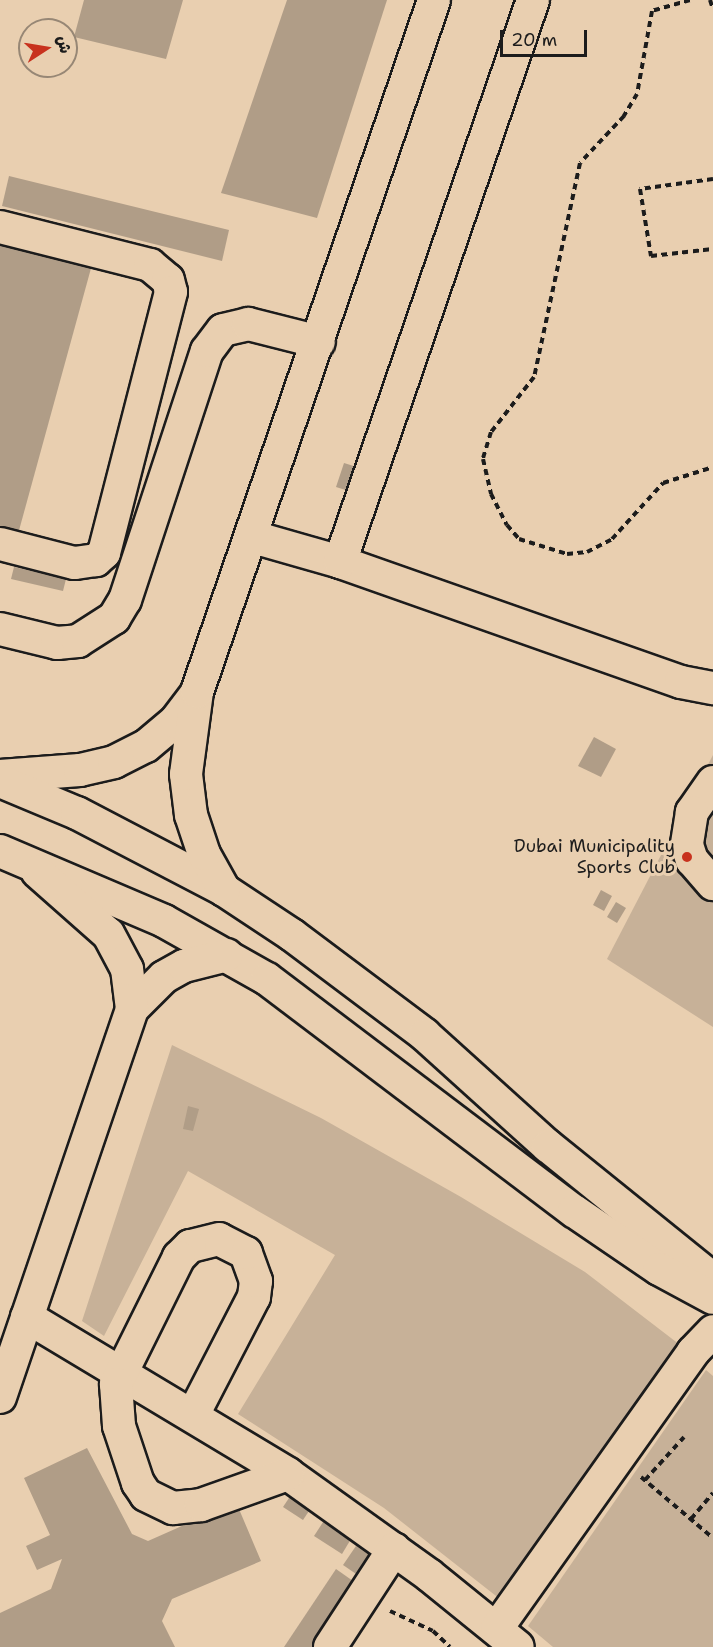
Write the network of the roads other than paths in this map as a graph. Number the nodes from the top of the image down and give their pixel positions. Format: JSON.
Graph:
{"nodes":[{"id":1,"x":434,"y":0,"type":"edge"},
{"id":2,"x":533,"y":0,"type":"edge"},
{"id":3,"x":0,"y":227,"type":"edge"},
{"id":4,"x":319,"y":342,"type":"junction"},
{"id":5,"x":253,"y":537,"type":"junction"},
{"id":6,"x":0,"y":544,"type":"edge"},
{"id":7,"x":340,"y":562,"type":"junction"},
{"id":8,"x":0,"y":629,"type":"edge"},
{"id":9,"x":713,"y":688,"type":"edge"},
{"id":10,"x":197,"y":692,"type":"junction"},
{"id":11,"x":0,"y":776,"type":"edge"},
{"id":12,"x":0,"y":781,"type":"edge"},
{"id":13,"x":713,"y":782,"type":"edge"},
{"id":14,"x":8,"y":859,"type":"edge"},
{"id":15,"x":713,"y":884,"type":"edge"},
{"id":16,"x":224,"y":890,"type":"junction"},
{"id":17,"x":227,"y":955,"type":"junction"},
{"id":18,"x":132,"y":1009,"type":"junction"},
{"id":19,"x":713,"y":1279,"type":"edge"},
{"id":20,"x":713,"y":1298,"type":"edge"},
{"id":21,"x":27,"y":1317,"type":"junction"},
{"id":22,"x":713,"y":1331,"type":"edge"},
{"id":23,"x":122,"y":1372,"type":"junction"},
{"id":24,"x":0,"y":1397,"type":"edge"},
{"id":25,"x":193,"y":1415,"type":"junction"},
{"id":26,"x":288,"y":1474,"type":"junction"},
{"id":27,"x":394,"y":1549,"type":"junction"},
{"id":28,"x":507,"y":1638,"type":"edge"},
{"id":29,"x":330,"y":1647,"type":"edge"}],
"edges":[{"from":1,"to":4,"type":"street"},
{"from":2,"to":7,"type":"street"},
{"from":3,"to":6,"type":"street"},
{"from":4,"to":5,"type":"street"},
{"from":4,"to":8,"type":"street"},
{"from":5,"to":7,"type":"street"},
{"from":5,"to":10,"type":"street"},
{"from":7,"to":9,"type":"street"},
{"from":10,"to":11,"type":"street"},
{"from":10,"to":16,"type":"street"},
{"from":12,"to":16,"type":"street"},
{"from":13,"to":15,"type":"street"},
{"from":14,"to":17,"type":"street"},
{"from":14,"to":18,"type":"street"},
{"from":16,"to":19,"type":"street"},
{"from":17,"to":18,"type":"street"},
{"from":17,"to":20,"type":"street"},
{"from":18,"to":21,"type":"street"},
{"from":21,"to":23,"type":"street"},
{"from":21,"to":24,"type":"street"},
{"from":22,"to":28,"type":"street"},
{"from":23,"to":25,"type":"street"},
{"from":23,"to":25,"type":"street"},
{"from":23,"to":26,"type":"street"},
{"from":25,"to":26,"type":"street"},
{"from":26,"to":27,"type":"street"},
{"from":27,"to":28,"type":"street"},
{"from":27,"to":29,"type":"street"}]}
